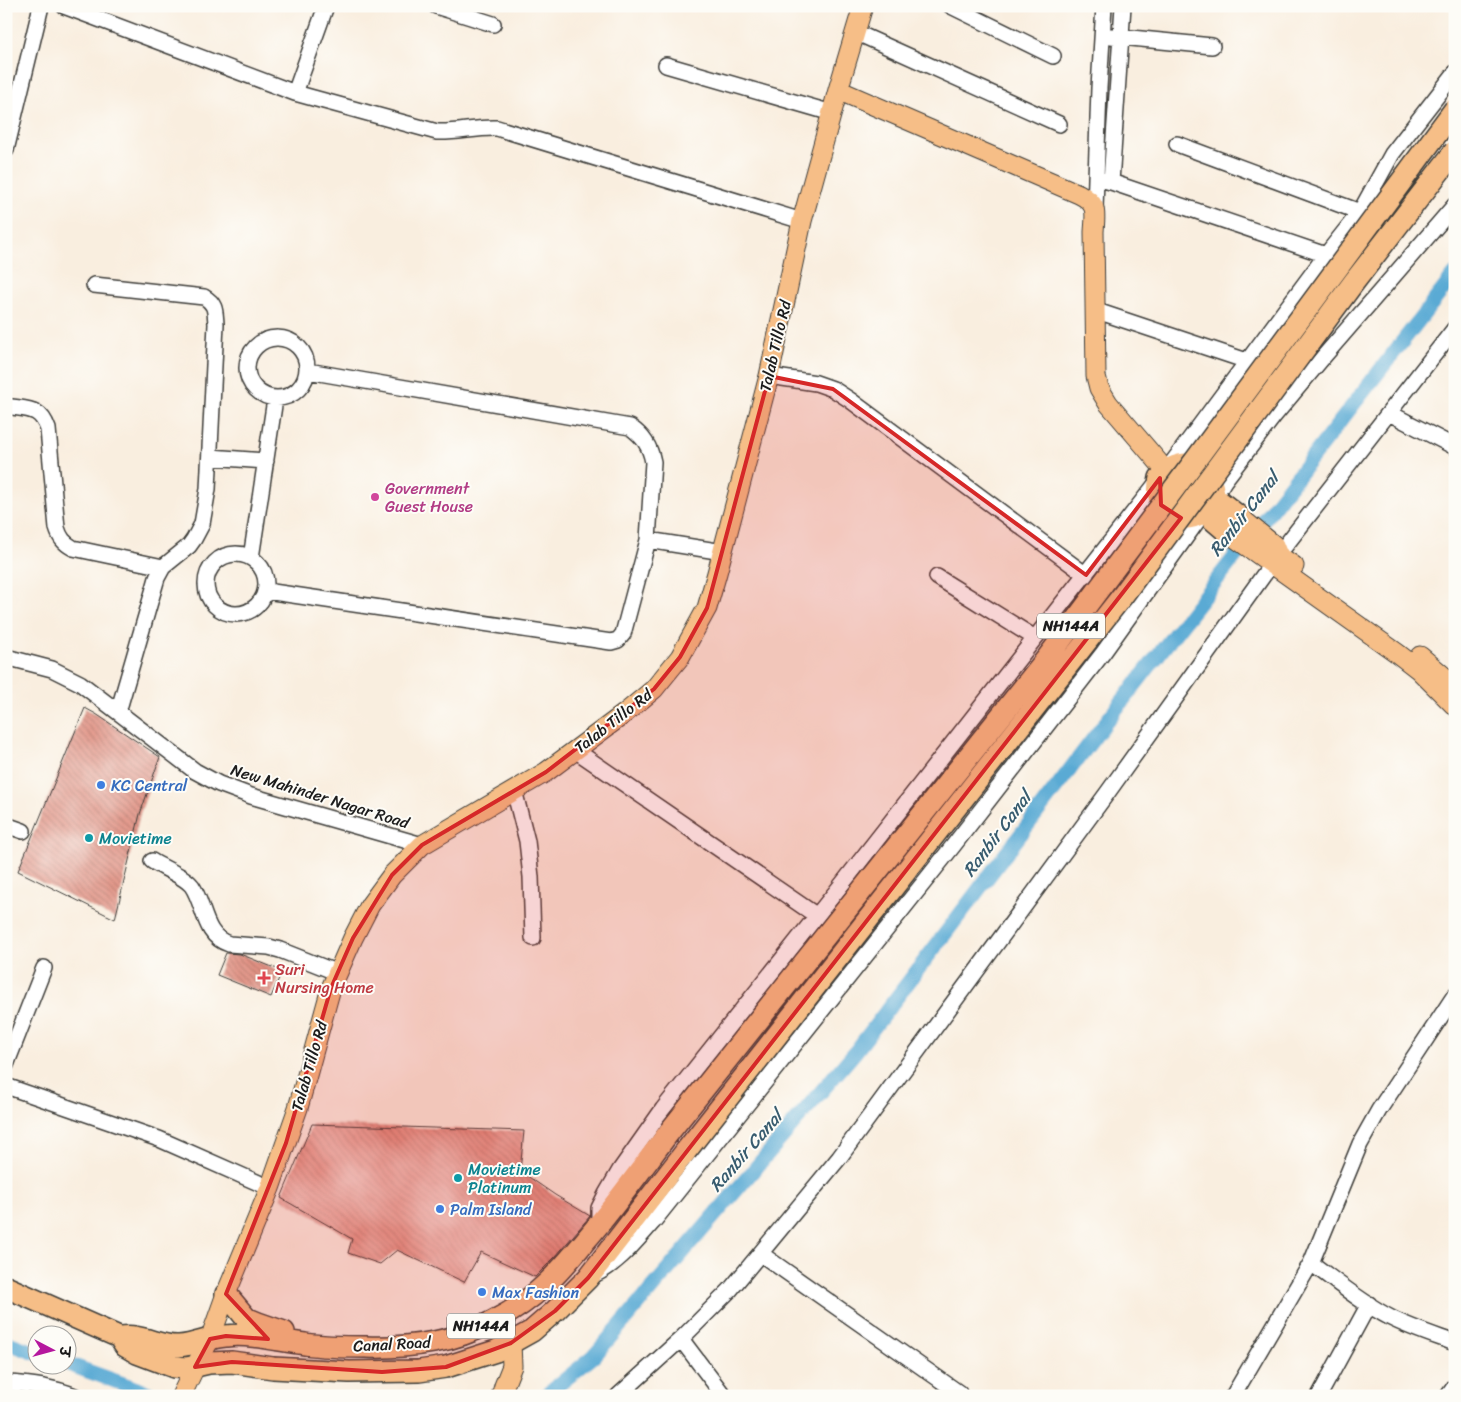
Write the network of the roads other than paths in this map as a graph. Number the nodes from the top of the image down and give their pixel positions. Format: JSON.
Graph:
{"nodes":[{"id":1,"x":41,"y":6,"type":"edge"},
{"id":2,"x":64,"y":6,"type":"edge"},
{"id":3,"x":326,"y":6,"type":"edge"},
{"id":4,"x":436,"y":6,"type":"edge"},
{"id":5,"x":863,"y":6,"type":"edge"},
{"id":6,"x":951,"y":6,"type":"edge"},
{"id":7,"x":1104,"y":6,"type":"edge"},
{"id":8,"x":1123,"y":6,"type":"edge"},
{"id":9,"x":492,"y":24,"type":"dead end"},
{"id":10,"x":855,"y":32,"type":"junction"},
{"id":11,"x":1102,"y":35,"type":"junction"},
{"id":12,"x":1122,"y":36,"type":"junction"},
{"id":13,"x":1212,"y":46,"type":"dead end"},
{"id":14,"x":1053,"y":56,"type":"dead end"},
{"id":15,"x":666,"y":65,"type":"dead end"},
{"id":16,"x":1100,"y":68,"type":"junction"},
{"id":17,"x":1120,"y":68,"type":"junction"},
{"id":18,"x":1455,"y":73,"type":"edge"},
{"id":19,"x":1099,"y":88,"type":"junction"},
{"id":20,"x":1117,"y":89,"type":"junction"},
{"id":21,"x":838,"y":90,"type":"junction"},
{"id":22,"x":295,"y":93,"type":"junction"},
{"id":23,"x":1455,"y":109,"type":"edge"},
{"id":24,"x":832,"y":113,"type":"junction"},
{"id":25,"x":1059,"y":124,"type":"dead end"},
{"id":26,"x":1177,"y":144,"type":"dead end"},
{"id":27,"x":6,"y":150,"type":"edge"},
{"id":28,"x":1455,"y":151,"type":"edge"},
{"id":29,"x":1104,"y":180,"type":"junction"},
{"id":30,"x":1455,"y":205,"type":"edge"},
{"id":31,"x":1095,"y":209,"type":"junction"},
{"id":32,"x":1360,"y":212,"type":"junction"},
{"id":33,"x":802,"y":221,"type":"junction"},
{"id":34,"x":1326,"y":255,"type":"junction"},
{"id":35,"x":94,"y":285,"type":"dead end"},
{"id":36,"x":1094,"y":310,"type":"junction"},
{"id":37,"x":1455,"y":328,"type":"edge"},
{"id":38,"x":1247,"y":362,"type":"junction"},
{"id":39,"x":308,"y":372,"type":"junction"},
{"id":40,"x":769,"y":376,"type":"junction"},
{"id":41,"x":275,"y":399,"type":"junction"},
{"id":42,"x":6,"y":406,"type":"edge"},
{"id":43,"x":1389,"y":413,"type":"junction"},
{"id":44,"x":1455,"y":447,"type":"edge"},
{"id":45,"x":210,"y":457,"type":"junction"},
{"id":46,"x":266,"y":461,"type":"junction"},
{"id":47,"x":1163,"y":475,"type":"junction"},
{"id":48,"x":1209,"y":504,"type":"junction"},
{"id":49,"x":1236,"y":527,"type":"joint"},
{"id":50,"x":648,"y":540,"type":"junction"},
{"id":51,"x":723,"y":552,"type":"junction"},
{"id":52,"x":1272,"y":555,"type":"junction"},
{"id":53,"x":251,"y":558,"type":"junction"},
{"id":54,"x":163,"y":567,"type":"junction"},
{"id":55,"x":1086,"y":575,"type":"junction"},
{"id":56,"x":937,"y":577,"type":"dead end"},
{"id":57,"x":266,"y":591,"type":"junction"},
{"id":58,"x":1035,"y":638,"type":"junction"},
{"id":59,"x":6,"y":657,"type":"edge"},
{"id":60,"x":1455,"y":686,"type":"edge"},
{"id":61,"x":1455,"y":706,"type":"edge"},
{"id":62,"x":118,"y":712,"type":"junction"},
{"id":63,"x":575,"y":750,"type":"junction"},
{"id":64,"x":514,"y":790,"type":"junction"},
{"id":65,"x":6,"y":825,"type":"edge"},
{"id":66,"x":23,"y":831,"type":"dead end"},
{"id":67,"x":422,"y":845,"type":"junction"},
{"id":68,"x":152,"y":861,"type":"dead end"},
{"id":69,"x":817,"y":916,"type":"junction"},
{"id":70,"x":533,"y":938,"type":"dead end"},
{"id":71,"x":44,"y":968,"type":"dead end"},
{"id":72,"x":338,"y":973,"type":"junction"},
{"id":73,"x":1455,"y":995,"type":"edge"},
{"id":74,"x":6,"y":1065,"type":"edge"},
{"id":75,"x":6,"y":1086,"type":"edge"},
{"id":76,"x":270,"y":1188,"type":"junction"},
{"id":77,"x":599,"y":1225,"type":"junction"},
{"id":78,"x":761,"y":1254,"type":"junction"},
{"id":79,"x":1311,"y":1264,"type":"junction"},
{"id":80,"x":588,"y":1278,"type":"junction"},
{"id":81,"x":6,"y":1287,"type":"edge"},
{"id":82,"x":226,"y":1294,"type":"junction"},
{"id":83,"x":1368,"y":1304,"type":"junction"},
{"id":84,"x":119,"y":1337,"type":"junction"},
{"id":85,"x":210,"y":1339,"type":"junction"},
{"id":86,"x":681,"y":1339,"type":"junction"},
{"id":87,"x":511,"y":1343,"type":"junction"},
{"id":88,"x":1455,"y":1343,"type":"edge"},
{"id":89,"x":311,"y":1345,"type":"junction"},
{"id":90,"x":202,"y":1364,"type":"junction"},
{"id":91,"x":6,"y":1382,"type":"edge"},
{"id":92,"x":1455,"y":1386,"type":"edge"},
{"id":93,"x":959,"y":1393,"type":"dead end"},
{"id":94,"x":502,"y":1395,"type":"edge"},
{"id":95,"x":75,"y":1396,"type":"edge"},
{"id":96,"x":181,"y":1396,"type":"edge"},
{"id":97,"x":618,"y":1396,"type":"edge"},
{"id":98,"x":724,"y":1396,"type":"edge"},
{"id":99,"x":1233,"y":1396,"type":"edge"},
{"id":100,"x":1320,"y":1396,"type":"edge"},
{"id":101,"x":1448,"y":1396,"type":"edge"}],
"edges":[{"from":1,"to":27,"type":"street"},
{"from":2,"to":22,"type":"street"},
{"from":3,"to":22,"type":"street"},
{"from":4,"to":9,"type":"street"},
{"from":5,"to":10,"type":"main road","name":"Talab Tillo Rd"},
{"from":6,"to":14,"type":"street"},
{"from":7,"to":11,"type":"street"},
{"from":8,"to":12,"type":"street"},
{"from":10,"to":21,"type":"main road","name":"Talab Tillo Rd"},
{"from":10,"to":25,"type":"street"},
{"from":11,"to":12,"type":"street"},
{"from":11,"to":16,"type":"street"},
{"from":12,"to":13,"type":"street"},
{"from":12,"to":17,"type":"street"},
{"from":15,"to":24,"type":"street"},
{"from":16,"to":17,"type":"street"},
{"from":16,"to":19,"type":"street"},
{"from":17,"to":20,"type":"street"},
{"from":18,"to":32,"type":"street"},
{"from":19,"to":20,"type":"street"},
{"from":19,"to":29,"type":"street"},
{"from":20,"to":29,"type":"street"},
{"from":21,"to":24,"type":"main road","name":"Talab Tillo Rd"},
{"from":21,"to":31,"type":"main road"},
{"from":22,"to":33,"type":"street"},
{"from":23,"to":77,"type":"highway","name":"Canal Road","number":"NH144A","bridge":true},
{"from":24,"to":33,"type":"main road","name":"Talab Tillo Rd"},
{"from":26,"to":32,"type":"street"},
{"from":28,"to":80,"type":"highway","number":"NH144A","bridge":true},
{"from":29,"to":31,"type":"street"},
{"from":29,"to":34,"type":"street"},
{"from":30,"to":48,"type":"street"},
{"from":31,"to":36,"type":"main road"},
{"from":32,"to":34,"type":"street"},
{"from":33,"to":40,"type":"main road","name":"Talab Tillo Rd"},
{"from":34,"to":38,"type":"street"},
{"from":35,"to":45,"type":"street"},
{"from":36,"to":38,"type":"street"},
{"from":36,"to":47,"type":"main road"},
{"from":37,"to":43,"type":"street"},
{"from":38,"to":47,"type":"street"},
{"from":39,"to":41,"type":"street"},
{"from":39,"to":41,"type":"street"},
{"from":39,"to":50,"type":"street"},
{"from":40,"to":51,"type":"main road","name":"Talab Tillo Rd"},
{"from":40,"to":55,"type":"street"},
{"from":41,"to":46,"type":"street"},
{"from":42,"to":54,"type":"street"},
{"from":43,"to":44,"type":"street"},
{"from":43,"to":52,"type":"street"},
{"from":45,"to":46,"type":"street"},
{"from":45,"to":54,"type":"street"},
{"from":46,"to":53,"type":"street"},
{"from":47,"to":48,"type":"highway"},
{"from":47,"to":48,"type":"highway"},
{"from":47,"to":55,"type":"street"},
{"from":48,"to":49,"type":"highway"},
{"from":48,"to":80,"type":"street"},
{"from":49,"to":52,"type":"main road"},
{"from":50,"to":51,"type":"street"},
{"from":50,"to":57,"type":"street"},
{"from":51,"to":63,"type":"main road","name":"Talab Tillo Rd"},
{"from":52,"to":60,"type":"main road"},
{"from":52,"to":61,"type":"main road"},
{"from":52,"to":78,"type":"street"},
{"from":53,"to":57,"type":"street"},
{"from":53,"to":57,"type":"street"},
{"from":54,"to":62,"type":"street"},
{"from":55,"to":58,"type":"street"},
{"from":56,"to":58,"type":"street"},
{"from":58,"to":69,"type":"street"},
{"from":59,"to":62,"type":"street","name":"New Mahinder Nagar Road"},
{"from":62,"to":67,"type":"street","name":"New Mahinder Nagar Road"},
{"from":63,"to":64,"type":"main road","name":"Talab Tillo Rd"},
{"from":63,"to":69,"type":"street"},
{"from":64,"to":67,"type":"main road","name":"Talab Tillo Rd"},
{"from":64,"to":70,"type":"street"},
{"from":65,"to":66,"type":"street"},
{"from":67,"to":72,"type":"main road","name":"Talab Tillo Rd"},
{"from":68,"to":72,"type":"street"},
{"from":69,"to":77,"type":"street"},
{"from":71,"to":74,"type":"street"},
{"from":72,"to":76,"type":"main road","name":"Talab Tillo Rd"},
{"from":73,"to":79,"type":"street"},
{"from":75,"to":76,"type":"street"},
{"from":76,"to":82,"type":"main road","name":"Talab Tillo Rd"},
{"from":77,"to":89,"type":"highway","name":"Canal Road","number":"NH144A"},
{"from":78,"to":86,"type":"street"},
{"from":78,"to":93,"type":"street"},
{"from":79,"to":83,"type":"street"},
{"from":79,"to":99,"type":"street"},
{"from":80,"to":87,"type":"highway","name":"Canal Road","number":"NH144A"},
{"from":81,"to":84,"type":"highway","number":"NH144A"},
{"from":82,"to":85,"type":"main road","name":"Talab Tillo Rd"},
{"from":82,"to":89,"type":"highway"},
{"from":83,"to":88,"type":"street"},
{"from":83,"to":100,"type":"street"},
{"from":84,"to":85,"type":"highway","number":"NH144A"},
{"from":84,"to":90,"type":"highway","number":"NH144A"},
{"from":85,"to":89,"type":"highway","name":"Canal Road","number":"NH144A"},
{"from":85,"to":90,"type":"main road"},
{"from":86,"to":97,"type":"street"},
{"from":86,"to":98,"type":"street"},
{"from":87,"to":90,"type":"highway","name":"Canal Road","number":"NH144A"},
{"from":87,"to":94,"type":"main road"},
{"from":90,"to":96,"type":"main road"},
{"from":91,"to":95,"type":"street"},
{"from":92,"to":101,"type":"street"}]}
